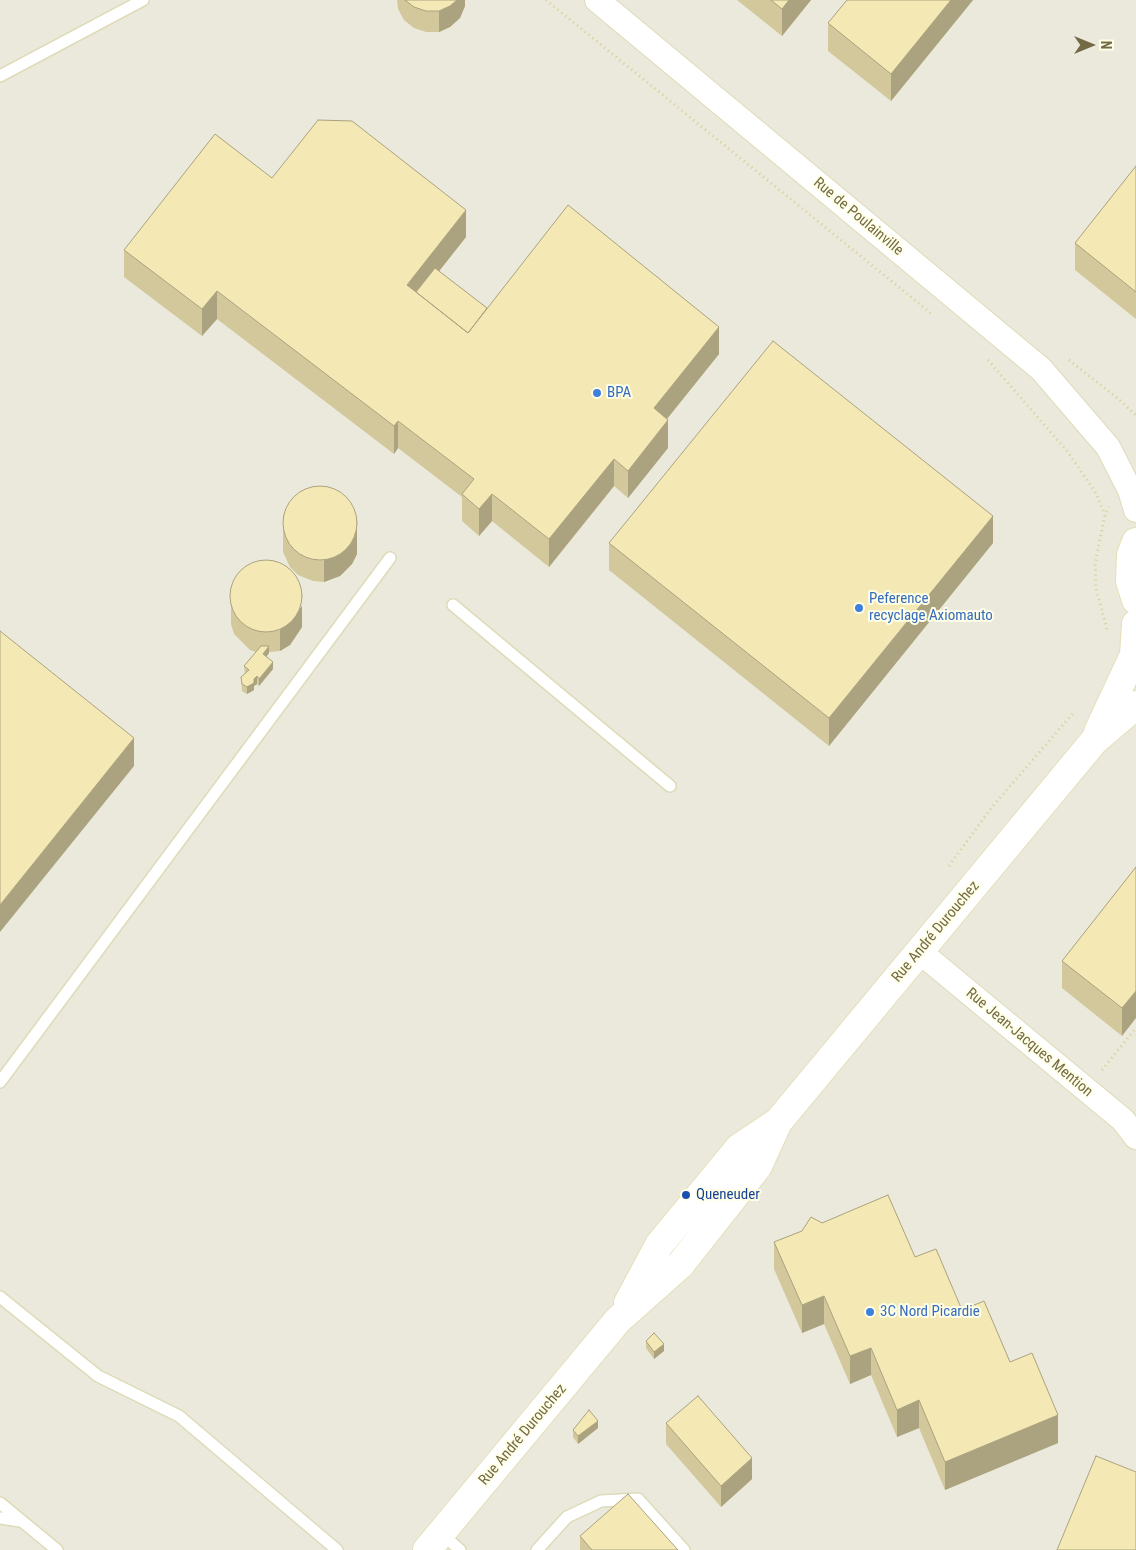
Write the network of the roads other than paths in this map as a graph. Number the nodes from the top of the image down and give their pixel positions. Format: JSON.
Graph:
{"nodes":[{"id":1,"x":143,"y":0,"type":"edge"},
{"id":2,"x":597,"y":0,"type":"edge"},
{"id":3,"x":0,"y":76,"type":"edge"},
{"id":4,"x":1108,"y":446,"type":"junction"},
{"id":5,"x":1136,"y":465,"type":"edge"},
{"id":6,"x":1136,"y":510,"type":"edge"},
{"id":7,"x":1136,"y":542,"type":"edge"},
{"id":8,"x":390,"y":558,"type":"dead end"},
{"id":9,"x":1136,"y":600,"type":"edge"},
{"id":10,"x":454,"y":605,"type":"dead end"},
{"id":11,"x":1136,"y":624,"type":"edge"},
{"id":12,"x":1136,"y":705,"type":"edge"},
{"id":13,"x":1094,"y":742,"type":"junction"},
{"id":14,"x":670,"y":786,"type":"dead end"},
{"id":15,"x":920,"y":952,"type":"junction"},
{"id":16,"x":0,"y":1082,"type":"edge"},
{"id":17,"x":1136,"y":1137,"type":"edge"},
{"id":18,"x":0,"y":1297,"type":"edge"},
{"id":19,"x":0,"y":1503,"type":"edge"},
{"id":20,"x":0,"y":1518,"type":"edge"},
{"id":21,"x":22,"y":1521,"type":"junction"},
{"id":22,"x":443,"y":1544,"type":"edge"},
{"id":23,"x":57,"y":1550,"type":"edge"},
{"id":24,"x":337,"y":1550,"type":"edge"},
{"id":25,"x":537,"y":1550,"type":"edge"},
{"id":26,"x":684,"y":1550,"type":"edge"}],
"edges":[{"from":1,"to":3,"type":"lane"},
{"from":2,"to":4,"type":"street","name":"Rue de Poulainville"},
{"from":4,"to":5,"type":"street","name":"Rue de Poulainville"},
{"from":4,"to":6,"type":"street","name":"Rue de Poulainville"},
{"from":7,"to":9,"type":"main road"},
{"from":8,"to":16,"type":"lane"},
{"from":10,"to":14,"type":"lane"},
{"from":11,"to":13,"type":"main road","name":"Rue André Durouchez"},
{"from":12,"to":13,"type":"main road","name":"Rue André Durouchez"},
{"from":13,"to":15,"type":"main road","name":"Rue André Durouchez"},
{"from":15,"to":17,"type":"street","name":"Rue Jean-Jacques Mention"},
{"from":15,"to":22,"type":"main road","name":"Rue André Durouchez"},
{"from":18,"to":24,"type":"lane"},
{"from":19,"to":21,"type":"lane"},
{"from":20,"to":21,"type":"lane"},
{"from":21,"to":23,"type":"lane"},
{"from":25,"to":26,"type":"lane"}]}
